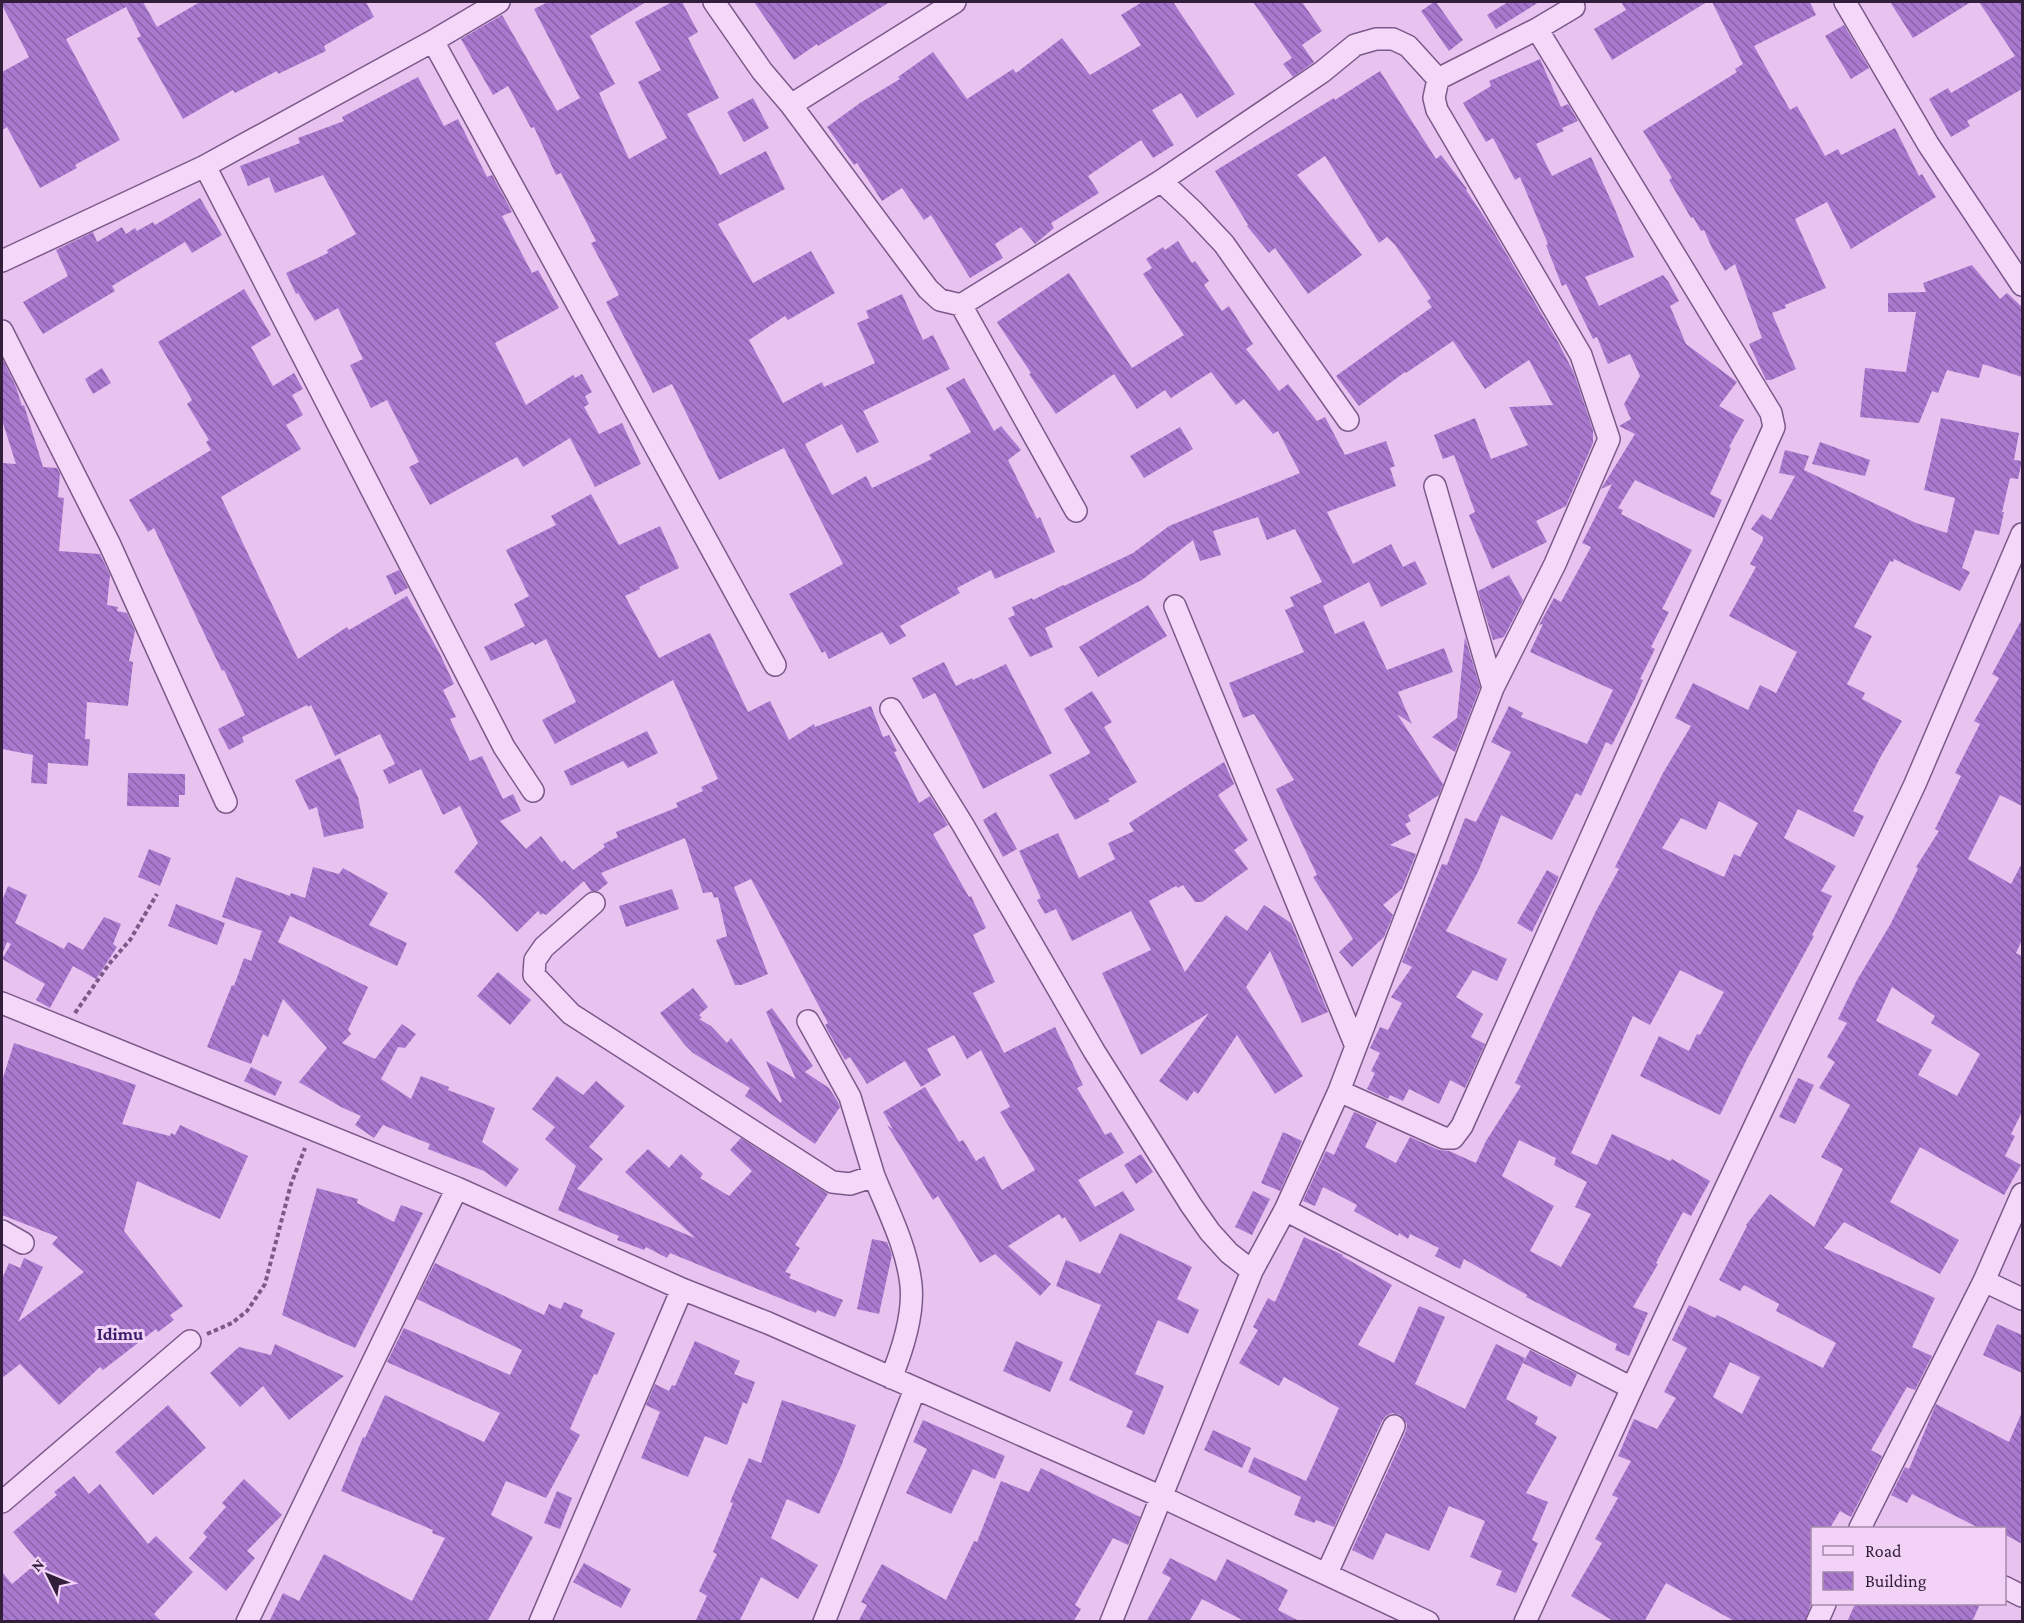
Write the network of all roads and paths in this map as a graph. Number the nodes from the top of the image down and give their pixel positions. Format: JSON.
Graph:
{"nodes":[{"id":1,"x":499,"y":2,"type":"edge"},
{"id":2,"x":714,"y":2,"type":"edge"},
{"id":3,"x":955,"y":2,"type":"edge"},
{"id":4,"x":1845,"y":2,"type":"edge"},
{"id":5,"x":1577,"y":3,"type":"edge"},
{"id":6,"x":1537,"y":29,"type":"junction"},
{"id":7,"x":433,"y":41,"type":"junction"},
{"id":8,"x":1438,"y":79,"type":"junction"},
{"id":9,"x":791,"y":105,"type":"junction"},
{"id":10,"x":205,"y":166,"type":"junction"},
{"id":11,"x":1161,"y":180,"type":"junction"},
{"id":12,"x":2,"y":261,"type":"edge"},
{"id":13,"x":2022,"y":285,"type":"edge"},
{"id":14,"x":961,"y":306,"type":"junction"},
{"id":15,"x":2,"y":331,"type":"edge"},
{"id":16,"x":1348,"y":420,"type":"dead end"},
{"id":17,"x":1435,"y":486,"type":"dead end"},
{"id":18,"x":1076,"y":511,"type":"dead end"},
{"id":19,"x":2022,"y":534,"type":"edge"},
{"id":20,"x":1175,"y":606,"type":"dead end"},
{"id":21,"x":775,"y":665,"type":"dead end"},
{"id":22,"x":1492,"y":688,"type":"junction"},
{"id":23,"x":891,"y":709,"type":"dead end"},
{"id":24,"x":533,"y":791,"type":"dead end"},
{"id":25,"x":226,"y":802,"type":"dead end"},
{"id":26,"x":157,"y":894,"type":"dead end"},
{"id":27,"x":594,"y":903,"type":"dead end"},
{"id":28,"x":2,"y":1003,"type":"edge"},
{"id":29,"x":808,"y":1021,"type":"dead end"},
{"id":30,"x":65,"y":1029,"type":"junction"},
{"id":31,"x":1355,"y":1044,"type":"junction"},
{"id":32,"x":1338,"y":1091,"type":"junction"},
{"id":33,"x":307,"y":1144,"type":"dead end"},
{"id":34,"x":874,"y":1176,"type":"junction"},
{"id":35,"x":458,"y":1188,"type":"junction"},
{"id":36,"x":2022,"y":1194,"type":"edge"},
{"id":37,"x":1286,"y":1210,"type":"junction"},
{"id":38,"x":2,"y":1232,"type":"edge"},
{"id":39,"x":23,"y":1243,"type":"dead end"},
{"id":40,"x":1252,"y":1271,"type":"junction"},
{"id":41,"x":1984,"y":1281,"type":"junction"},
{"id":42,"x":682,"y":1289,"type":"junction"},
{"id":43,"x":2022,"y":1299,"type":"edge"},
{"id":44,"x":190,"y":1341,"type":"joint"},
{"id":45,"x":891,"y":1378,"type":"junction"},
{"id":46,"x":1632,"y":1388,"type":"junction"},
{"id":47,"x":915,"y":1389,"type":"junction"},
{"id":48,"x":1394,"y":1426,"type":"dead end"},
{"id":49,"x":1162,"y":1497,"type":"junction"},
{"id":50,"x":2,"y":1502,"type":"edge"},
{"id":51,"x":1867,"y":1526,"type":"edge"},
{"id":52,"x":1327,"y":1573,"type":"junction"},
{"id":53,"x":2006,"y":1588,"type":"edge"},
{"id":54,"x":2022,"y":1596,"type":"edge"},
{"id":55,"x":1824,"y":1605,"type":"edge"},
{"id":56,"x":247,"y":1622,"type":"edge"},
{"id":57,"x":540,"y":1622,"type":"edge"},
{"id":58,"x":824,"y":1622,"type":"edge"},
{"id":59,"x":1111,"y":1622,"type":"edge"},
{"id":60,"x":1428,"y":1622,"type":"edge"},
{"id":61,"x":1525,"y":1622,"type":"edge"},
{"id":62,"x":1816,"y":1622,"type":"edge"}],
"edges":[{"from":1,"to":7,"type":"street"},
{"from":2,"to":9,"type":"street"},
{"from":3,"to":9,"type":"street"},
{"from":4,"to":13,"type":"street"},
{"from":5,"to":6,"type":"street"},
{"from":6,"to":8,"type":"street"},
{"from":6,"to":32,"type":"street"},
{"from":7,"to":10,"type":"street"},
{"from":7,"to":21,"type":"street"},
{"from":8,"to":11,"type":"street"},
{"from":8,"to":22,"type":"street"},
{"from":9,"to":14,"type":"street"},
{"from":10,"to":12,"type":"street"},
{"from":10,"to":24,"type":"street"},
{"from":11,"to":14,"type":"street"},
{"from":11,"to":16,"type":"street"},
{"from":14,"to":18,"type":"street"},
{"from":15,"to":25,"type":"street"},
{"from":17,"to":22,"type":"street"},
{"from":19,"to":46,"type":"street"},
{"from":20,"to":31,"type":"street"},
{"from":22,"to":31,"type":"street"},
{"from":23,"to":40,"type":"street"},
{"from":26,"to":30,"type":"path"},
{"from":27,"to":34,"type":"street"},
{"from":28,"to":30,"type":"street"},
{"from":29,"to":34,"type":"street"},
{"from":30,"to":35,"type":"street"},
{"from":31,"to":32,"type":"street"},
{"from":32,"to":37,"type":"street"},
{"from":33,"to":44,"type":"path"},
{"from":34,"to":45,"type":"street"},
{"from":35,"to":42,"type":"street"},
{"from":35,"to":56,"type":"street"},
{"from":36,"to":41,"type":"street"},
{"from":37,"to":40,"type":"street"},
{"from":37,"to":46,"type":"street"},
{"from":38,"to":39,"type":"street"},
{"from":40,"to":49,"type":"street"},
{"from":41,"to":43,"type":"street"},
{"from":41,"to":51,"type":"street"},
{"from":42,"to":45,"type":"street"},
{"from":42,"to":57,"type":"street"},
{"from":44,"to":50,"type":"street"},
{"from":45,"to":47,"type":"street"},
{"from":46,"to":61,"type":"street"},
{"from":47,"to":49,"type":"street"},
{"from":47,"to":58,"type":"street"},
{"from":48,"to":52,"type":"street"},
{"from":49,"to":52,"type":"street"},
{"from":49,"to":59,"type":"street"},
{"from":52,"to":60,"type":"street"},
{"from":53,"to":54,"type":"street"},
{"from":55,"to":62,"type":"street"}]}
